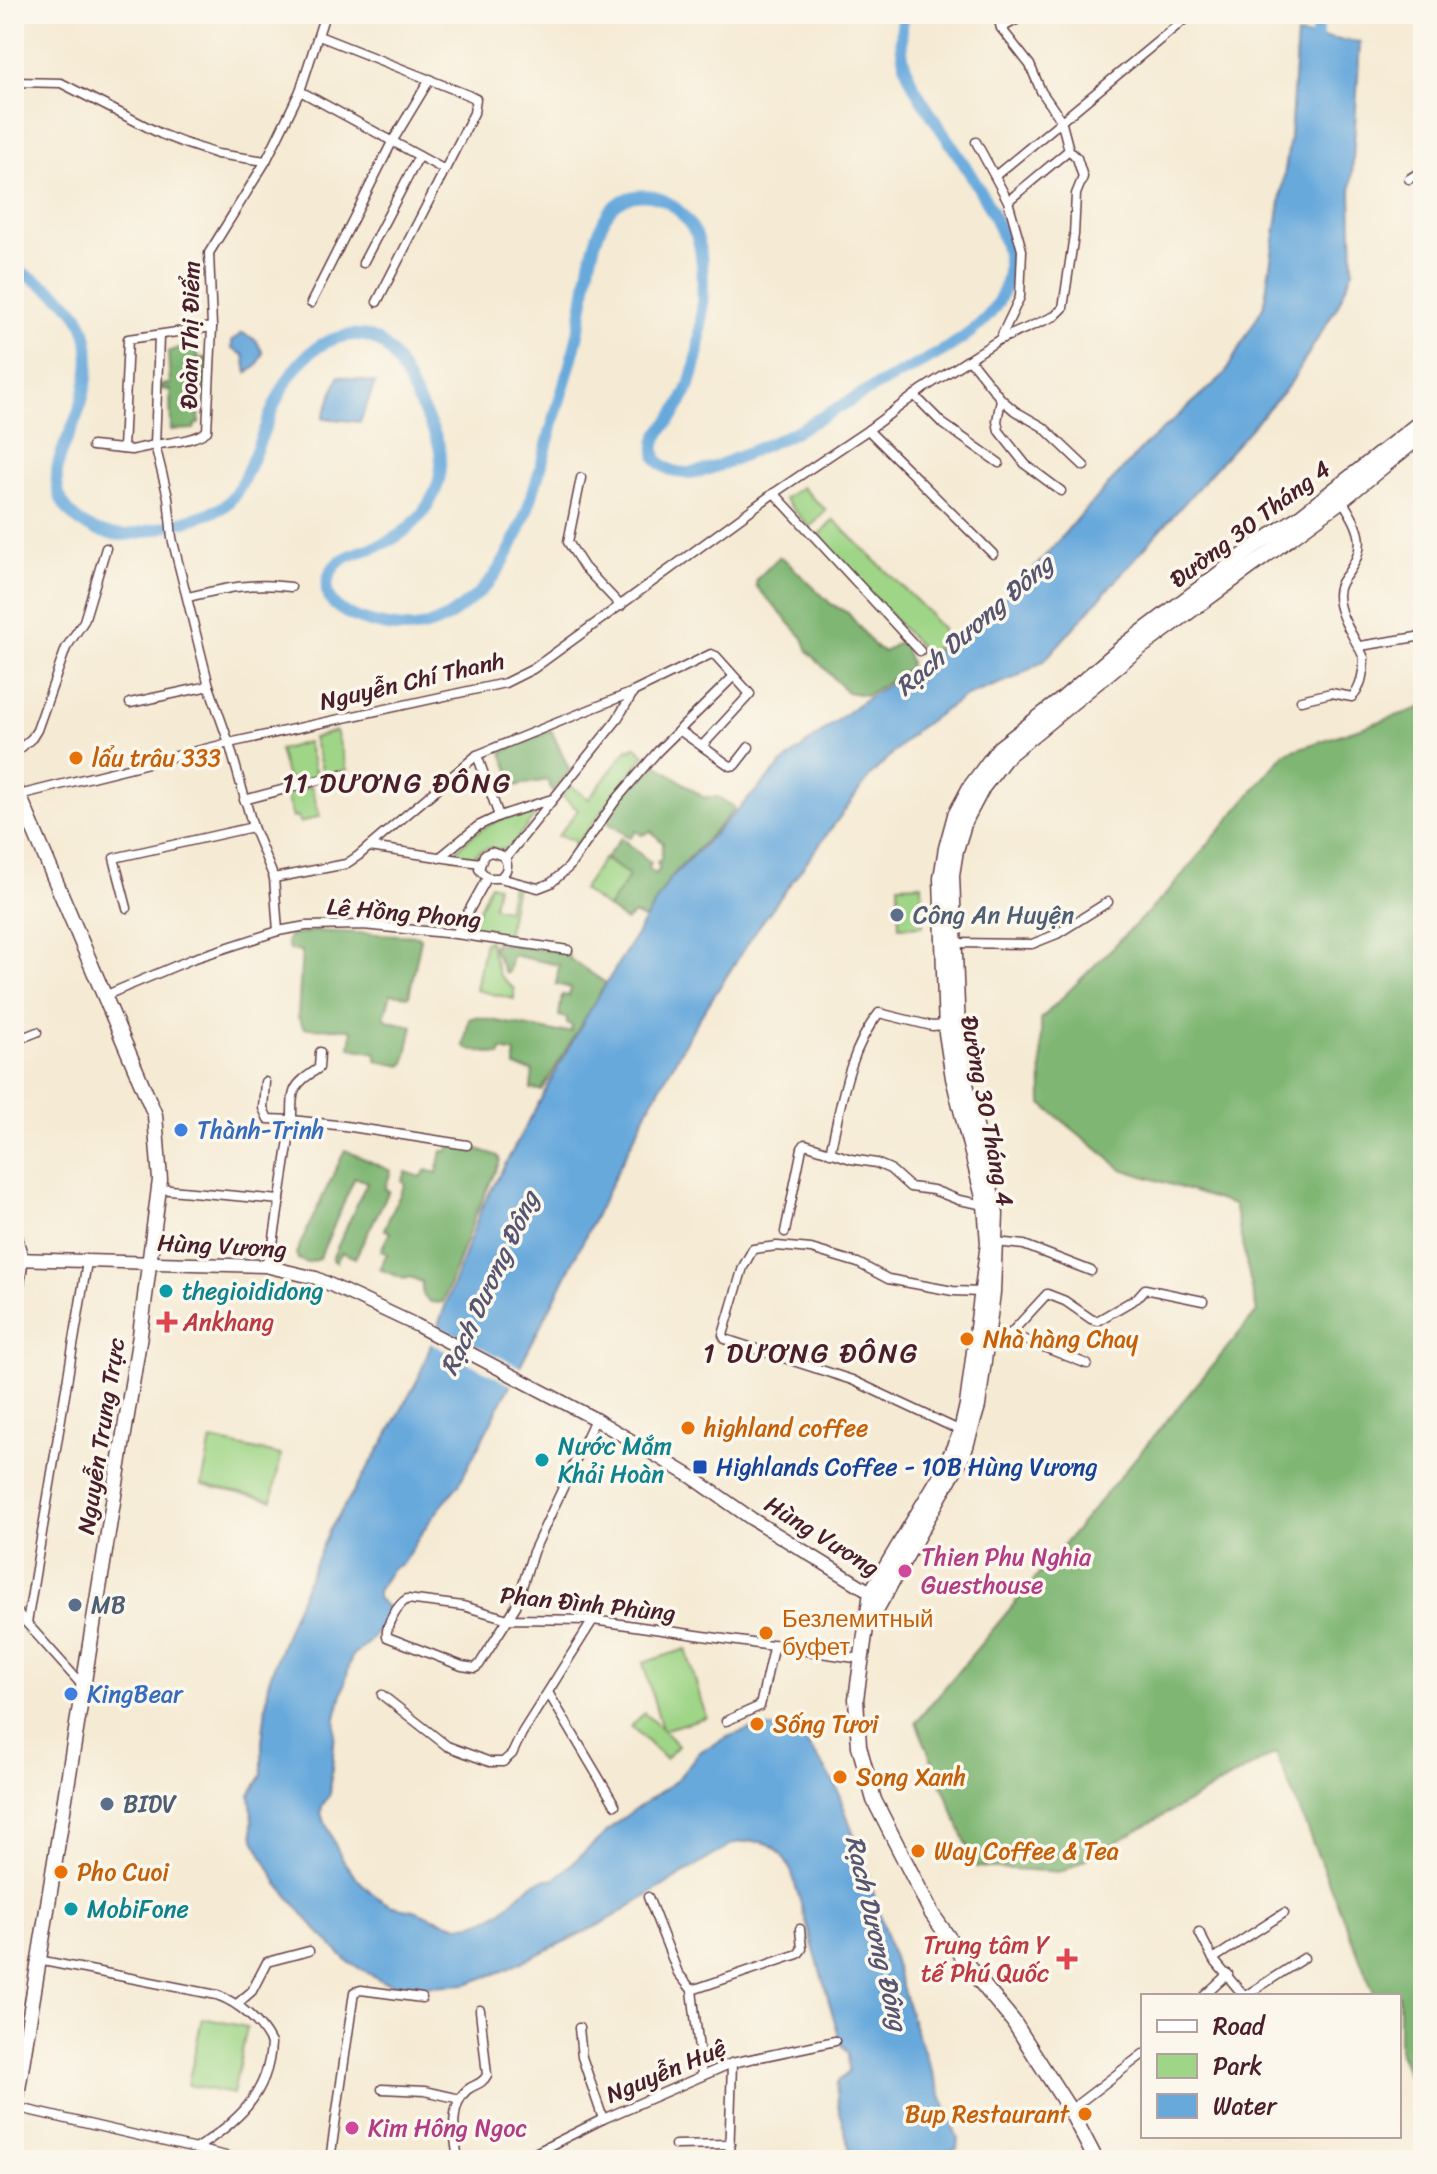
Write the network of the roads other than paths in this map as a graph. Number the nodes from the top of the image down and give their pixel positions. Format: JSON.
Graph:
{"nodes":[{"id":1,"x":325,"y":14,"type":"edge"},
{"id":2,"x":997,"y":14,"type":"edge"},
{"id":3,"x":1028,"y":14,"type":"edge"},
{"id":4,"x":1191,"y":14,"type":"edge"},
{"id":5,"x":1001,"y":28,"type":"junction"},
{"id":6,"x":319,"y":36,"type":"junction"},
{"id":7,"x":430,"y":79,"type":"junction"},
{"id":8,"x":14,"y":82,"type":"edge"},
{"id":9,"x":300,"y":91,"type":"junction"},
{"id":10,"x":1061,"y":120,"type":"junction"},
{"id":11,"x":392,"y":142,"type":"junction"},
{"id":12,"x":976,"y":142,"type":"dead end"},
{"id":13,"x":1069,"y":150,"type":"junction"},
{"id":14,"x":419,"y":156,"type":"junction"},
{"id":15,"x":266,"y":161,"type":"junction"},
{"id":16,"x":445,"y":170,"type":"junction"},
{"id":17,"x":1423,"y":170,"type":"edge"},
{"id":18,"x":995,"y":176,"type":"junction"},
{"id":19,"x":1409,"y":179,"type":"dead end"},
{"id":20,"x":1008,"y":201,"type":"junction"},
{"id":21,"x":363,"y":263,"type":"dead end"},
{"id":22,"x":377,"y":302,"type":"dead end"},
{"id":23,"x":311,"y":303,"type":"dead end"},
{"id":24,"x":212,"y":327,"type":"junction"},
{"id":25,"x":159,"y":336,"type":"junction"},
{"id":26,"x":1000,"y":339,"type":"junction"},
{"id":27,"x":970,"y":360,"type":"junction"},
{"id":28,"x":915,"y":396,"type":"junction"},
{"id":29,"x":1001,"y":399,"type":"junction"},
{"id":30,"x":1423,"y":420,"type":"edge"},
{"id":31,"x":868,"y":430,"type":"junction"},
{"id":32,"x":1414,"y":435,"type":"edge"},
{"id":33,"x":155,"y":445,"type":"junction"},
{"id":34,"x":92,"y":446,"type":"dead end"},
{"id":35,"x":123,"y":449,"type":"junction"},
{"id":36,"x":999,"y":463,"type":"dead end"},
{"id":37,"x":1084,"y":466,"type":"dead end"},
{"id":38,"x":581,"y":478,"type":"dead end"},
{"id":39,"x":1061,"y":491,"type":"dead end"},
{"id":40,"x":774,"y":493,"type":"junction"},
{"id":41,"x":1342,"y":500,"type":"junction"},
{"id":42,"x":1265,"y":547,"type":"junction"},
{"id":43,"x":106,"y":548,"type":"dead end"},
{"id":44,"x":993,"y":554,"type":"dead end"},
{"id":45,"x":291,"y":587,"type":"dead end"},
{"id":46,"x":188,"y":597,"type":"junction"},
{"id":47,"x":621,"y":606,"type":"junction"},
{"id":48,"x":1423,"y":636,"type":"edge"},
{"id":49,"x":1360,"y":646,"type":"junction"},
{"id":50,"x":920,"y":651,"type":"dead end"},
{"id":51,"x":733,"y":677,"type":"junction"},
{"id":52,"x":209,"y":686,"type":"junction"},
{"id":53,"x":633,"y":692,"type":"junction"},
{"id":54,"x":1301,"y":700,"type":"dead end"},
{"id":55,"x":130,"y":703,"type":"dead end"},
{"id":56,"x":679,"y":730,"type":"junction"},
{"id":57,"x":229,"y":743,"type":"junction"},
{"id":58,"x":702,"y":746,"type":"junction"},
{"id":59,"x":749,"y":747,"type":"dead end"},
{"id":60,"x":14,"y":754,"type":"edge"},
{"id":61,"x":477,"y":755,"type":"junction"},
{"id":62,"x":342,"y":774,"type":"dead end"},
{"id":63,"x":16,"y":796,"type":"edge"},
{"id":64,"x":553,"y":799,"type":"junction"},
{"id":65,"x":244,"y":800,"type":"junction"},
{"id":66,"x":499,"y":816,"type":"junction"},
{"id":67,"x":253,"y":827,"type":"junction"},
{"id":68,"x":369,"y":847,"type":"junction"},
{"id":69,"x":439,"y":858,"type":"junction"},
{"id":70,"x":505,"y":859,"type":"junction"},
{"id":71,"x":480,"y":863,"type":"junction"},
{"id":72,"x":947,"y":875,"type":"junction"},
{"id":73,"x":274,"y":878,"type":"junction"},
{"id":74,"x":487,"y":878,"type":"junction"},
{"id":75,"x":500,"y":878,"type":"junction"},
{"id":76,"x":1108,"y":902,"type":"dead end"},
{"id":77,"x":127,"y":908,"type":"dead end"},
{"id":78,"x":278,"y":931,"type":"junction"},
{"id":79,"x":456,"y":934,"type":"junction"},
{"id":80,"x":955,"y":943,"type":"junction"},
{"id":81,"x":568,"y":950,"type":"dead end"},
{"id":82,"x":104,"y":996,"type":"junction"},
{"id":83,"x":951,"y":1025,"type":"junction"},
{"id":84,"x":37,"y":1032,"type":"dead end"},
{"id":85,"x":14,"y":1041,"type":"edge"},
{"id":86,"x":320,"y":1052,"type":"dead end"},
{"id":87,"x":265,"y":1082,"type":"dead end"},
{"id":88,"x":292,"y":1120,"type":"junction"},
{"id":89,"x":467,"y":1145,"type":"dead end"},
{"id":90,"x":830,"y":1153,"type":"junction"},
{"id":91,"x":159,"y":1189,"type":"junction"},
{"id":92,"x":280,"y":1200,"type":"junction"},
{"id":93,"x":989,"y":1204,"type":"junction"},
{"id":94,"x":14,"y":1230,"type":"edge"},
{"id":95,"x":785,"y":1232,"type":"dead end"},
{"id":96,"x":996,"y":1242,"type":"junction"},
{"id":97,"x":18,"y":1259,"type":"edge"},
{"id":98,"x":87,"y":1262,"type":"junction"},
{"id":99,"x":149,"y":1264,"type":"junction"},
{"id":100,"x":265,"y":1266,"type":"junction"},
{"id":101,"x":1091,"y":1271,"type":"dead end"},
{"id":102,"x":987,"y":1293,"type":"junction"},
{"id":103,"x":1203,"y":1301,"type":"dead end"},
{"id":104,"x":14,"y":1307,"type":"edge"},
{"id":105,"x":1010,"y":1334,"type":"junction"},
{"id":106,"x":987,"y":1335,"type":"junction"},
{"id":107,"x":1087,"y":1364,"type":"dead end"},
{"id":108,"x":595,"y":1419,"type":"junction"},
{"id":109,"x":966,"y":1434,"type":"junction"},
{"id":110,"x":876,"y":1595,"type":"junction"},
{"id":111,"x":14,"y":1609,"type":"edge"},
{"id":112,"x":508,"y":1619,"type":"junction"},
{"id":113,"x":593,"y":1620,"type":"junction"},
{"id":114,"x":27,"y":1623,"type":"junction"},
{"id":115,"x":774,"y":1644,"type":"junction"},
{"id":116,"x":862,"y":1659,"type":"junction"},
{"id":117,"x":82,"y":1685,"type":"junction"},
{"id":118,"x":549,"y":1694,"type":"junction"},
{"id":119,"x":382,"y":1695,"type":"dead end"},
{"id":120,"x":726,"y":1721,"type":"dead end"},
{"id":121,"x":615,"y":1805,"type":"dead end"},
{"id":122,"x":648,"y":1897,"type":"dead end"},
{"id":123,"x":1284,"y":1913,"type":"dead end"},
{"id":124,"x":800,"y":1929,"type":"dead end"},
{"id":125,"x":1199,"y":1932,"type":"dead end"},
{"id":126,"x":309,"y":1951,"type":"dead end"},
{"id":127,"x":1304,"y":1958,"type":"dead end"},
{"id":128,"x":1213,"y":1959,"type":"junction"},
{"id":129,"x":37,"y":1960,"type":"junction"},
{"id":130,"x":1228,"y":1974,"type":"junction"},
{"id":131,"x":692,"y":1990,"type":"junction"},
{"id":132,"x":1206,"y":1994,"type":"edge"},
{"id":133,"x":1243,"y":1994,"type":"edge"},
{"id":134,"x":1248,"y":1994,"type":"edge"},
{"id":135,"x":422,"y":1998,"type":"dead end"},
{"id":136,"x":237,"y":2004,"type":"junction"},
{"id":137,"x":480,"y":2010,"type":"dead end"},
{"id":138,"x":579,"y":2028,"type":"dead end"},
{"id":139,"x":835,"y":2041,"type":"dead end"},
{"id":140,"x":1141,"y":2056,"type":"edge"},
{"id":141,"x":732,"y":2063,"type":"junction"},
{"id":142,"x":702,"y":2075,"type":"junction"},
{"id":143,"x":382,"y":2089,"type":"dead end"},
{"id":144,"x":460,"y":2099,"type":"junction"},
{"id":145,"x":15,"y":2107,"type":"edge"},
{"id":146,"x":1070,"y":2110,"type":"junction"},
{"id":147,"x":14,"y":2114,"type":"edge"},
{"id":148,"x":603,"y":2119,"type":"junction"},
{"id":149,"x":730,"y":2144,"type":"junction"},
{"id":150,"x":675,"y":2145,"type":"dead end"},
{"id":151,"x":195,"y":2149,"type":"junction"},
{"id":152,"x":243,"y":2160,"type":"edge"},
{"id":153,"x":330,"y":2160,"type":"edge"},
{"id":154,"x":458,"y":2160,"type":"edge"},
{"id":155,"x":521,"y":2160,"type":"edge"},
{"id":156,"x":729,"y":2160,"type":"edge"},
{"id":157,"x":1096,"y":2160,"type":"edge"}],
"edges":[{"from":1,"to":6,"type":"street","name":"Đoàn Thị Điểm"},
{"from":2,"to":5,"type":"street"},
{"from":3,"to":5,"type":"street"},
{"from":4,"to":10,"type":"street"},
{"from":5,"to":10,"type":"street"},
{"from":6,"to":7,"type":"street"},
{"from":6,"to":9,"type":"street","name":"Đoàn Thị Điểm"},
{"from":7,"to":11,"type":"street"},
{"from":7,"to":16,"type":"street"},
{"from":8,"to":15,"type":"street"},
{"from":9,"to":11,"type":"street"},
{"from":9,"to":15,"type":"street","name":"Đoàn Thị Điểm"},
{"from":10,"to":13,"type":"street"},
{"from":10,"to":18,"type":"street"},
{"from":11,"to":14,"type":"street"},
{"from":11,"to":23,"type":"street"},
{"from":12,"to":18,"type":"street"},
{"from":13,"to":20,"type":"street"},
{"from":13,"to":26,"type":"street","name":"Nguyễn Chí Thanh"},
{"from":14,"to":16,"type":"street"},
{"from":14,"to":21,"type":"street"},
{"from":15,"to":24,"type":"street","name":"Đoàn Thị Điểm"},
{"from":16,"to":22,"type":"street"},
{"from":17,"to":19,"type":"street"},
{"from":18,"to":20,"type":"street"},
{"from":20,"to":26,"type":"street"},
{"from":24,"to":25,"type":"street"},
{"from":24,"to":33,"type":"street","name":"Đoàn Thị Điểm"},
{"from":25,"to":33,"type":"street"},
{"from":25,"to":35,"type":"street"},
{"from":26,"to":27,"type":"street","name":"Nguyễn Chí Thanh"},
{"from":27,"to":28,"type":"street","name":"Nguyễn Chí Thanh"},
{"from":27,"to":29,"type":"street"},
{"from":28,"to":31,"type":"street","name":"Nguyễn Chí Thanh"},
{"from":28,"to":36,"type":"street"},
{"from":29,"to":37,"type":"street"},
{"from":29,"to":39,"type":"street"},
{"from":30,"to":32,"type":"main road","name":"Đường 30 Tháng 4"},
{"from":31,"to":40,"type":"street","name":"Nguyễn Chí Thanh"},
{"from":31,"to":44,"type":"street"},
{"from":32,"to":41,"type":"main road","name":"Đường 30 Tháng 4"},
{"from":32,"to":42,"type":"main road","name":"Đường 30 Tháng 4"},
{"from":33,"to":35,"type":"street"},
{"from":33,"to":46,"type":"street"},
{"from":34,"to":35,"type":"street"},
{"from":38,"to":47,"type":"street"},
{"from":40,"to":47,"type":"street","name":"Nguyễn Chí Thanh"},
{"from":40,"to":50,"type":"street"},
{"from":41,"to":42,"type":"main road","name":"Đường 30 Tháng 4"},
{"from":41,"to":49,"type":"street"},
{"from":42,"to":72,"type":"main road","name":"Đường 30 Tháng 4"},
{"from":43,"to":60,"type":"street"},
{"from":45,"to":46,"type":"street"},
{"from":46,"to":52,"type":"street"},
{"from":47,"to":57,"type":"street","name":"Nguyễn Chí Thanh"},
{"from":48,"to":49,"type":"street"},
{"from":49,"to":54,"type":"street"},
{"from":51,"to":53,"type":"street"},
{"from":51,"to":56,"type":"street"},
{"from":51,"to":58,"type":"street"},
{"from":52,"to":55,"type":"street"},
{"from":52,"to":57,"type":"street"},
{"from":53,"to":61,"type":"street"},
{"from":53,"to":64,"type":"street"},
{"from":56,"to":58,"type":"street"},
{"from":56,"to":75,"type":"street"},
{"from":57,"to":63,"type":"street","name":"Nguyễn Chí Thanh"},
{"from":57,"to":65,"type":"street"},
{"from":58,"to":59,"type":"street"},
{"from":61,"to":66,"type":"street"},
{"from":61,"to":68,"type":"street"},
{"from":62,"to":65,"type":"street"},
{"from":63,"to":82,"type":"main road","name":"Nguyễn Trung Trực"},
{"from":64,"to":66,"type":"street"},
{"from":64,"to":70,"type":"street"},
{"from":65,"to":67,"type":"street"},
{"from":66,"to":69,"type":"street"},
{"from":67,"to":73,"type":"street"},
{"from":67,"to":77,"type":"street"},
{"from":68,"to":69,"type":"street"},
{"from":68,"to":73,"type":"street"},
{"from":69,"to":71,"type":"street"},
{"from":70,"to":71,"type":"street"},
{"from":70,"to":75,"type":"street"},
{"from":71,"to":74,"type":"street"},
{"from":72,"to":80,"type":"main road","name":"Đường 30 Tháng 4"},
{"from":72,"to":83,"type":"main road","name":"Đường 30 Tháng 4"},
{"from":73,"to":78,"type":"street"},
{"from":74,"to":75,"type":"street"},
{"from":74,"to":79,"type":"street"},
{"from":76,"to":80,"type":"street"},
{"from":78,"to":79,"type":"street","name":"Lê Hồng Phong"},
{"from":78,"to":82,"type":"street","name":"Lê Hồng Phong"},
{"from":79,"to":81,"type":"street","name":"Lê Hồng Phong"},
{"from":80,"to":83,"type":"main road","name":"Đường 30 Tháng 4"},
{"from":82,"to":91,"type":"main road","name":"Nguyễn Trung Trực"},
{"from":83,"to":90,"type":"street"},
{"from":83,"to":93,"type":"main road","name":"Đường 30 Tháng 4"},
{"from":84,"to":85,"type":"street"},
{"from":86,"to":88,"type":"street"},
{"from":87,"to":88,"type":"street"},
{"from":88,"to":89,"type":"street"},
{"from":88,"to":92,"type":"street"},
{"from":90,"to":93,"type":"street"},
{"from":90,"to":95,"type":"street"},
{"from":91,"to":92,"type":"street"},
{"from":91,"to":99,"type":"main road","name":"Nguyễn Trung Trực"},
{"from":92,"to":100,"type":"street"},
{"from":93,"to":96,"type":"main road","name":"Đường 30 Tháng 4"},
{"from":93,"to":102,"type":"main road","name":"Đường 30 Tháng 4"},
{"from":94,"to":97,"type":"main road"},
{"from":96,"to":101,"type":"street"},
{"from":96,"to":102,"type":"main road","name":"Đường 30 Tháng 4"},
{"from":97,"to":98,"type":"main road","name":"Hùng Vương"},
{"from":97,"to":104,"type":"main road"},
{"from":98,"to":99,"type":"main road","name":"Hùng Vương"},
{"from":98,"to":114,"type":"street"},
{"from":99,"to":100,"type":"main road","name":"Hùng Vương"},
{"from":99,"to":117,"type":"main road","name":"Nguyễn Trung Trực"},
{"from":100,"to":108,"type":"main road","name":"Hùng Vương"},
{"from":102,"to":106,"type":"main road","name":"Đường 30 Tháng 4"},
{"from":102,"to":109,"type":"main road","name":"Đường 30 Tháng 4"},
{"from":102,"to":109,"type":"street"},
{"from":103,"to":105,"type":"street"},
{"from":105,"to":106,"type":"street"},
{"from":105,"to":107,"type":"street"},
{"from":106,"to":109,"type":"main road","name":"Đường 30 Tháng 4"},
{"from":108,"to":110,"type":"main road","name":"Hùng Vương"},
{"from":108,"to":112,"type":"street"},
{"from":109,"to":110,"type":"main road","name":"Đường 30 Tháng 4"},
{"from":110,"to":116,"type":"main road","name":"Đường 30 Tháng 4"},
{"from":111,"to":114,"type":"street"},
{"from":112,"to":112,"type":"street","name":"Phan Đình Phùng"},
{"from":112,"to":113,"type":"street","name":"Phan Đình Phùng"},
{"from":113,"to":115,"type":"street","name":"Phan Đình Phùng"},
{"from":113,"to":118,"type":"street"},
{"from":114,"to":117,"type":"street"},
{"from":115,"to":116,"type":"street","name":"Phan Đình Phùng"},
{"from":115,"to":120,"type":"street"},
{"from":116,"to":146,"type":"main road","name":"Đường 30 Tháng 4"},
{"from":117,"to":129,"type":"main road","name":"Nguyễn Trung Trực"},
{"from":118,"to":119,"type":"street"},
{"from":118,"to":121,"type":"street"},
{"from":122,"to":131,"type":"street"},
{"from":123,"to":128,"type":"street"},
{"from":124,"to":131,"type":"street"},
{"from":125,"to":128,"type":"street"},
{"from":126,"to":136,"type":"street"},
{"from":127,"to":134,"type":"street"},
{"from":128,"to":130,"type":"street"},
{"from":129,"to":136,"type":"street"},
{"from":129,"to":145,"type":"main road","name":"Nguyễn Trung Trực"},
{"from":130,"to":132,"type":"street"},
{"from":130,"to":133,"type":"street"},
{"from":131,"to":142,"type":"street"},
{"from":135,"to":153,"type":"street"},
{"from":136,"to":151,"type":"street"},
{"from":137,"to":144,"type":"street"},
{"from":138,"to":148,"type":"street"},
{"from":139,"to":141,"type":"street","name":"Nguyễn Huệ"},
{"from":140,"to":146,"type":"street"},
{"from":141,"to":142,"type":"street","name":"Nguyễn Huệ"},
{"from":141,"to":149,"type":"street"},
{"from":142,"to":148,"type":"street","name":"Nguyễn Huệ"},
{"from":143,"to":144,"type":"street"},
{"from":144,"to":154,"type":"street"},
{"from":145,"to":147,"type":"main road","name":"Nguyễn Trung Trực"},
{"from":145,"to":151,"type":"street"},
{"from":146,"to":157,"type":"main road","name":"Đường 30 Tháng 4"},
{"from":148,"to":155,"type":"street","name":"Nguyễn Huệ"},
{"from":149,"to":150,"type":"street"},
{"from":149,"to":156,"type":"street"},
{"from":151,"to":152,"type":"street"}]}
